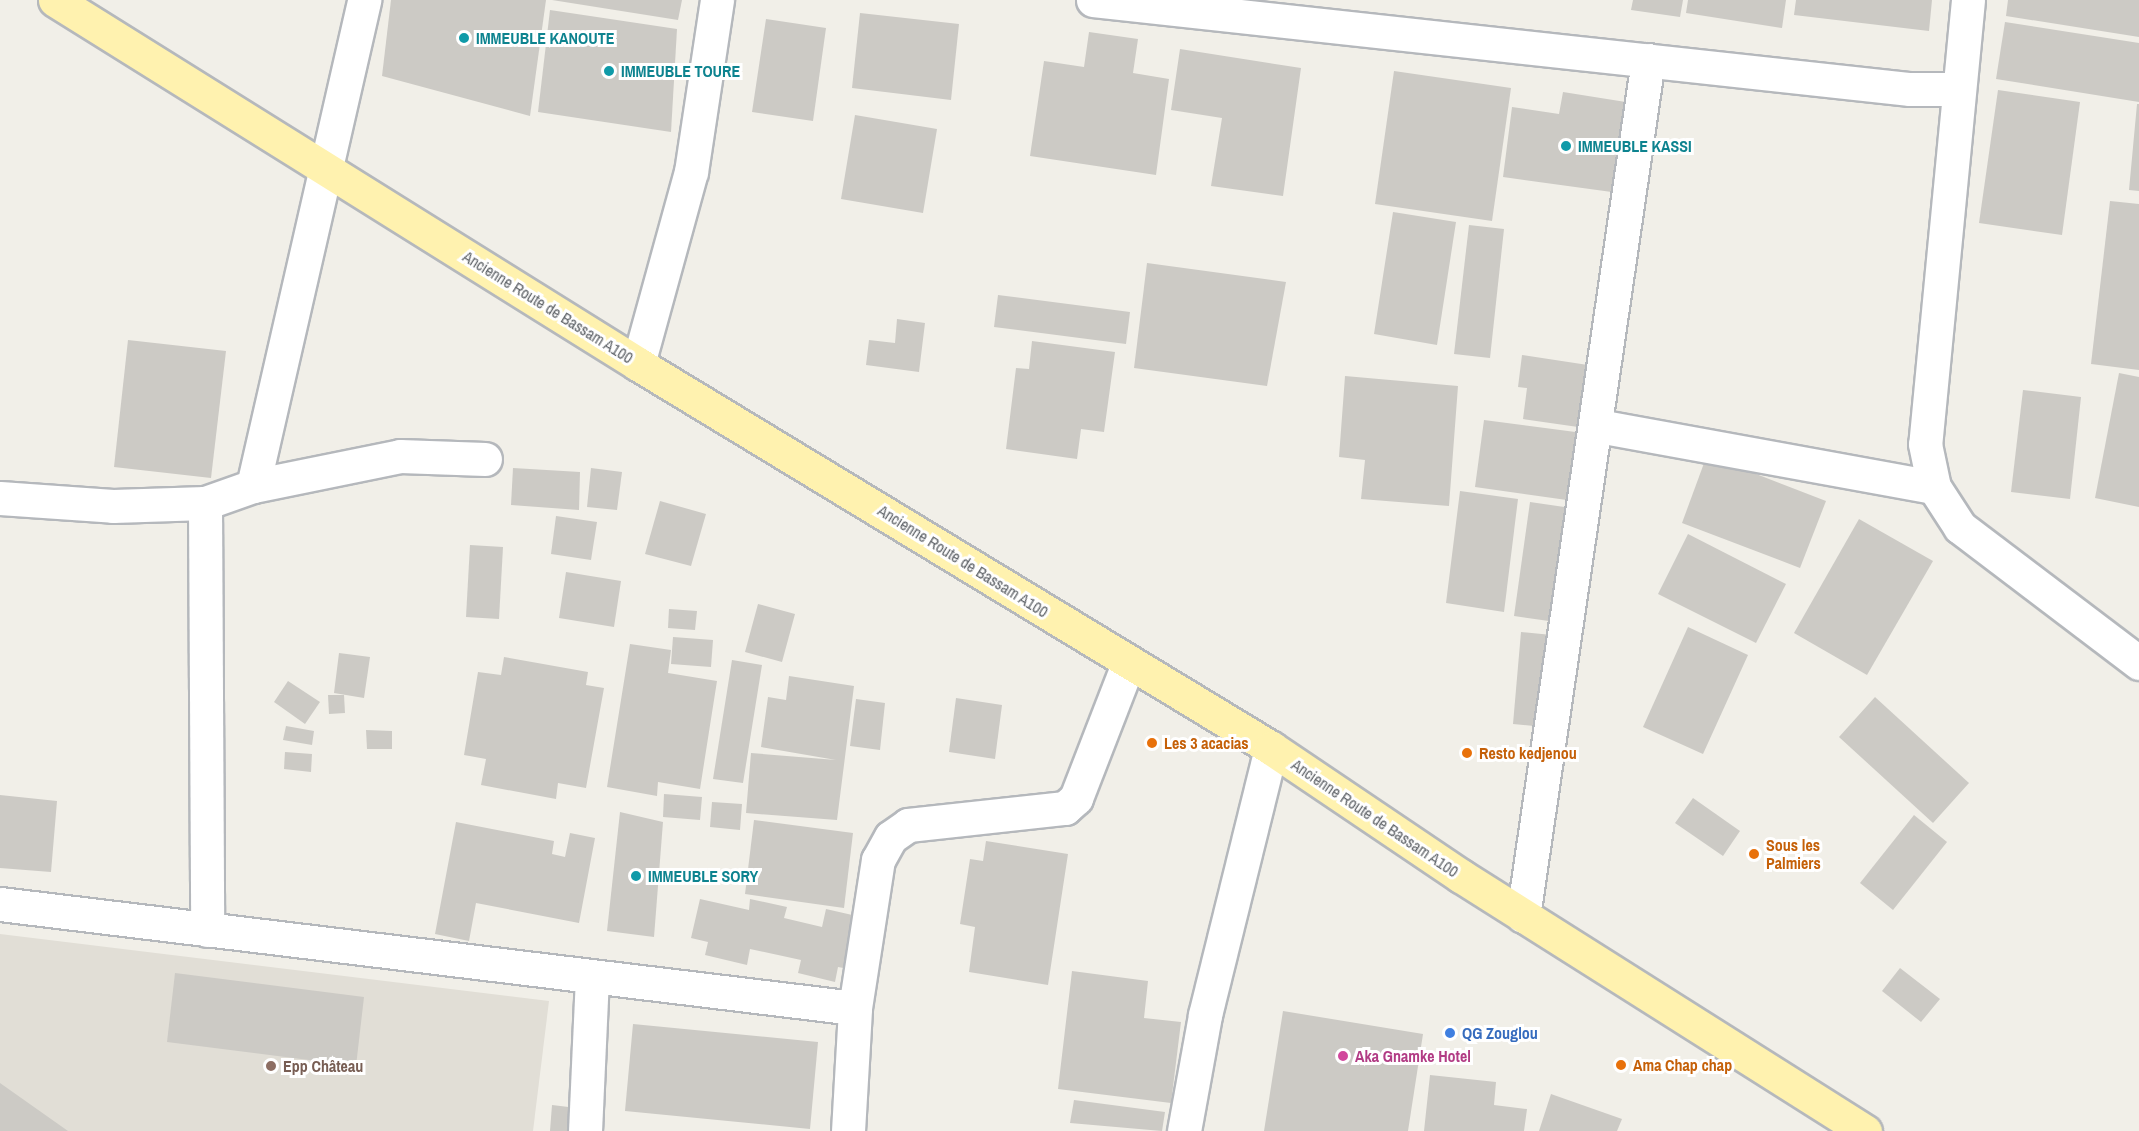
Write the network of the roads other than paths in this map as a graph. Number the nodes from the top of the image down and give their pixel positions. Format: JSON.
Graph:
{"nodes":[{"id":1,"x":55,"y":0,"type":"edge"},
{"id":2,"x":364,"y":0,"type":"edge"},
{"id":3,"x":717,"y":0,"type":"edge"},
{"id":4,"x":1093,"y":0,"type":"edge"},
{"id":5,"x":1968,"y":0,"type":"edge"},
{"id":6,"x":1648,"y":60,"type":"junction"},
{"id":7,"x":1959,"y":89,"type":"junction"},
{"id":8,"x":327,"y":166,"type":"junction"},
{"id":9,"x":638,"y":364,"type":"junction"},
{"id":10,"x":1598,"y":426,"type":"junction"},
{"id":11,"x":484,"y":459,"type":"dead end"},
{"id":12,"x":253,"y":486,"type":"junction"},
{"id":13,"x":1934,"y":487,"type":"junction"},
{"id":14,"x":0,"y":498,"type":"edge"},
{"id":15,"x":206,"y":503,"type":"junction"},
{"id":16,"x":2139,"y":663,"type":"edge"},
{"id":17,"x":1128,"y":664,"type":"junction"},
{"id":18,"x":1271,"y":748,"type":"junction"},
{"id":19,"x":0,"y":904,"type":"edge"},
{"id":20,"x":1523,"y":916,"type":"junction"},
{"id":21,"x":207,"y":930,"type":"junction"},
{"id":22,"x":592,"y":977,"type":"junction"},
{"id":23,"x":855,"y":1008,"type":"junction"},
{"id":24,"x":585,"y":1131,"type":"edge"},
{"id":25,"x":848,"y":1131,"type":"edge"},
{"id":26,"x":1184,"y":1131,"type":"edge"},
{"id":27,"x":1865,"y":1131,"type":"edge"}],
"edges":[{"from":1,"to":8,"type":"main road","name":"Ancienne Route de Bassam A100"},
{"from":2,"to":8,"type":"street"},
{"from":3,"to":9,"type":"street"},
{"from":4,"to":6,"type":"street"},
{"from":5,"to":7,"type":"street"},
{"from":6,"to":7,"type":"street"},
{"from":6,"to":10,"type":"street"},
{"from":7,"to":13,"type":"street"},
{"from":8,"to":9,"type":"main road","name":"Ancienne Route de Bassam A100"},
{"from":8,"to":12,"type":"street"},
{"from":9,"to":17,"type":"main road","name":"Ancienne Route de Bassam A100"},
{"from":10,"to":13,"type":"street"},
{"from":10,"to":20,"type":"street"},
{"from":11,"to":12,"type":"street"},
{"from":12,"to":15,"type":"street"},
{"from":13,"to":16,"type":"street"},
{"from":14,"to":15,"type":"street"},
{"from":15,"to":21,"type":"street"},
{"from":17,"to":18,"type":"main road","name":"Ancienne Route de Bassam A100"},
{"from":17,"to":23,"type":"street"},
{"from":18,"to":20,"type":"main road","name":"Ancienne Route de Bassam A100"},
{"from":18,"to":26,"type":"street"},
{"from":19,"to":21,"type":"street"},
{"from":20,"to":27,"type":"main road","name":"Ancienne Route de Bassam A100"},
{"from":21,"to":22,"type":"street"},
{"from":22,"to":23,"type":"street"},
{"from":22,"to":24,"type":"street"},
{"from":23,"to":25,"type":"street"}]}
